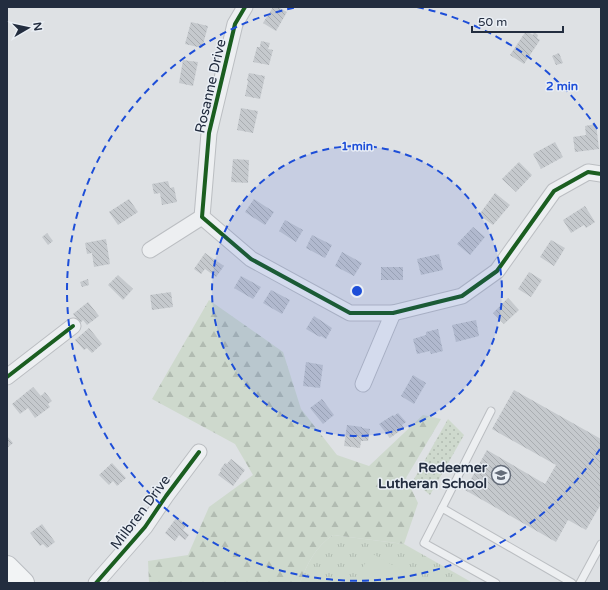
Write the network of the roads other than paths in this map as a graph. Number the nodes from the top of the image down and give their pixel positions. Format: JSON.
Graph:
{"nodes":[{"id":1,"x":245,"y":7,"type":"edge"},
{"id":2,"x":601,"y":174,"type":"edge"},
{"id":3,"x":202,"y":217,"type":"junction"},
{"id":4,"x":150,"y":250,"type":"dead end"},
{"id":5,"x":393,"y":313,"type":"junction"},
{"id":6,"x":73,"y":326,"type":"dead end"},
{"id":7,"x":7,"y":377,"type":"edge"},
{"id":8,"x":363,"y":384,"type":"dead end"},
{"id":9,"x":491,"y":411,"type":"dead end"},
{"id":10,"x":198,"y":452,"type":"dead end"},
{"id":11,"x":442,"y":508,"type":"junction"},
{"id":12,"x":601,"y":544,"type":"edge"},
{"id":13,"x":7,"y":567,"type":"edge"},
{"id":14,"x":23,"y":583,"type":"edge"},
{"id":15,"x":96,"y":583,"type":"edge"},
{"id":16,"x":496,"y":583,"type":"edge"},
{"id":17,"x":572,"y":583,"type":"edge"},
{"id":18,"x":580,"y":583,"type":"edge"}],
"edges":[{"from":1,"to":3,"type":"street","name":"Rosanne Drive"},
{"from":2,"to":5,"type":"street"},
{"from":3,"to":4,"type":"street"},
{"from":3,"to":5,"type":"street"},
{"from":5,"to":8,"type":"street"},
{"from":6,"to":7,"type":"street"},
{"from":9,"to":11,"type":"lane"},
{"from":10,"to":15,"type":"street","name":"Milbren Drive"},
{"from":11,"to":16,"type":"lane"},
{"from":11,"to":17,"type":"lane"},
{"from":12,"to":18,"type":"lane"},
{"from":13,"to":14,"type":"main road"}]}
